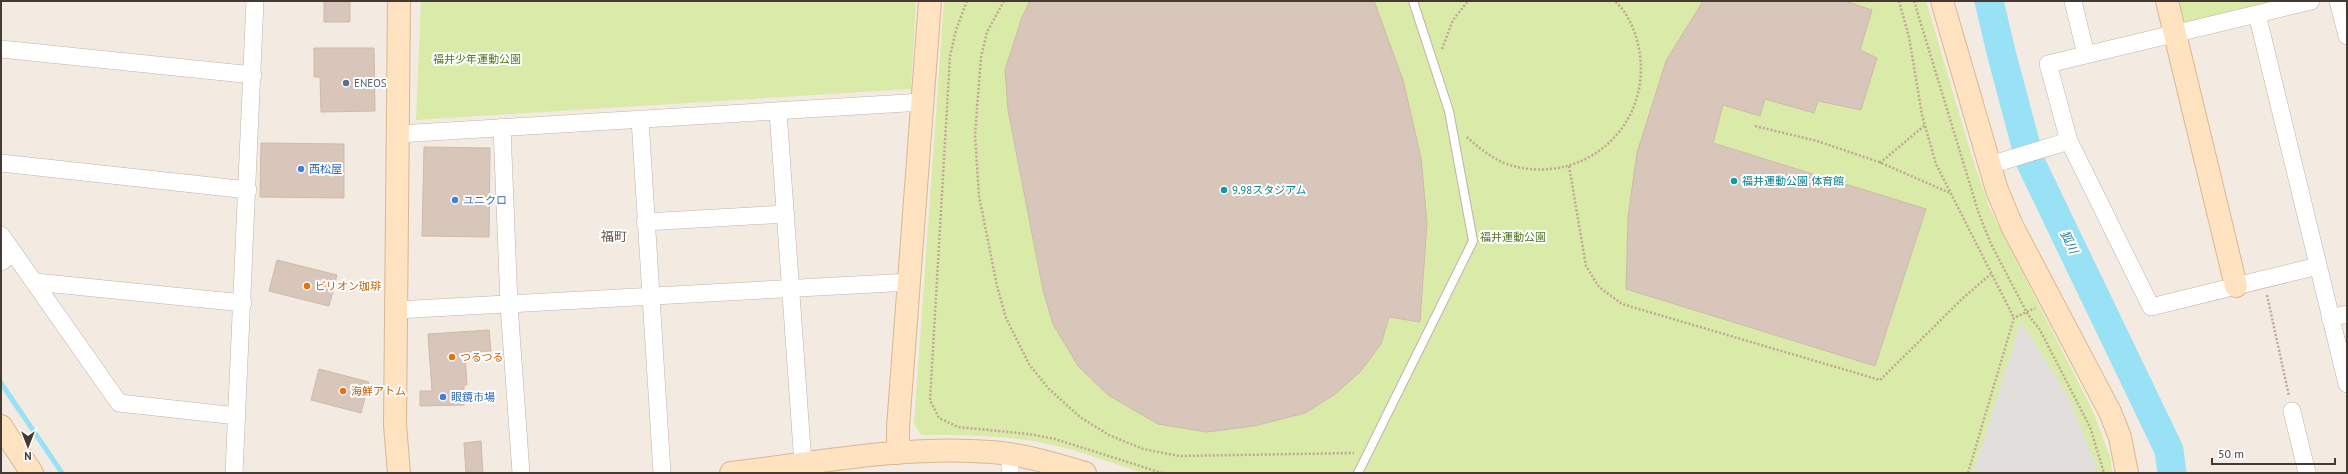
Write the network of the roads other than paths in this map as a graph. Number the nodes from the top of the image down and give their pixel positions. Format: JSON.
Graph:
{"nodes":[{"id":1,"x":255,"y":1,"type":"edge"},
{"id":2,"x":399,"y":1,"type":"edge"},
{"id":3,"x":930,"y":1,"type":"edge"},
{"id":4,"x":1413,"y":1,"type":"edge"},
{"id":5,"x":1942,"y":1,"type":"edge"},
{"id":6,"x":2073,"y":1,"type":"edge"},
{"id":7,"x":2167,"y":1,"type":"edge"},
{"id":8,"x":2311,"y":1,"type":"edge"},
{"id":9,"x":2338,"y":1,"type":"edge"},
{"id":10,"x":2258,"y":14,"type":"junction"},
{"id":11,"x":2175,"y":34,"type":"junction"},
{"id":12,"x":2347,"y":36,"type":"edge"},
{"id":13,"x":1,"y":49,"type":"edge"},
{"id":14,"x":2086,"y":55,"type":"junction"},
{"id":15,"x":253,"y":75,"type":"junction"},
{"id":16,"x":923,"y":102,"type":"junction"},
{"id":17,"x":778,"y":111,"type":"junction"},
{"id":18,"x":640,"y":119,"type":"junction"},
{"id":19,"x":502,"y":127,"type":"junction"},
{"id":20,"x":398,"y":134,"type":"junction"},
{"id":21,"x":2069,"y":141,"type":"junction"},
{"id":22,"x":1,"y":163,"type":"edge"},
{"id":23,"x":1996,"y":163,"type":"junction"},
{"id":24,"x":248,"y":190,"type":"junction"},
{"id":25,"x":786,"y":214,"type":"junction"},
{"id":26,"x":645,"y":222,"type":"junction"},
{"id":27,"x":1,"y":235,"type":"edge"},
{"id":28,"x":7,"y":258,"type":"edge"},
{"id":29,"x":2318,"y":266,"type":"junction"},
{"id":30,"x":35,"y":282,"type":"junction"},
{"id":31,"x":910,"y":282,"type":"junction"},
{"id":32,"x":2236,"y":286,"type":"junction"},
{"id":33,"x":791,"y":288,"type":"junction"},
{"id":34,"x":650,"y":297,"type":"junction"},
{"id":35,"x":243,"y":303,"type":"junction"},
{"id":36,"x":510,"y":305,"type":"junction"},
{"id":37,"x":396,"y":310,"type":"junction"},
{"id":38,"x":2347,"y":314,"type":"edge"},
{"id":39,"x":2330,"y":318,"type":"junction"},
{"id":40,"x":2347,"y":384,"type":"edge"},
{"id":41,"x":2292,"y":411,"type":"road end"},
{"id":42,"x":237,"y":416,"type":"junction"},
{"id":43,"x":1,"y":426,"type":"edge"},
{"id":44,"x":898,"y":453,"type":"junction"},
{"id":45,"x":803,"y":464,"type":"junction"},
{"id":46,"x":1010,"y":464,"type":"edge"},
{"id":47,"x":32,"y":473,"type":"edge"},
{"id":48,"x":234,"y":473,"type":"edge"},
{"id":49,"x":399,"y":473,"type":"edge"},
{"id":50,"x":521,"y":473,"type":"edge"},
{"id":51,"x":662,"y":473,"type":"edge"},
{"id":52,"x":731,"y":473,"type":"edge"},
{"id":53,"x":1085,"y":473,"type":"edge"},
{"id":54,"x":1358,"y":473,"type":"edge"},
{"id":55,"x":2127,"y":473,"type":"edge"},
{"id":56,"x":2307,"y":473,"type":"edge"}],
"edges":[{"from":1,"to":15,"type":"street"},
{"from":2,"to":20,"type":"street"},
{"from":3,"to":16,"type":"street"},
{"from":4,"to":54,"type":"lane"},
{"from":5,"to":23,"type":"street"},
{"from":6,"to":14,"type":"street"},
{"from":7,"to":11,"type":"street"},
{"from":8,"to":10,"type":"street"},
{"from":9,"to":12,"type":"street"},
{"from":10,"to":11,"type":"street"},
{"from":10,"to":29,"type":"street"},
{"from":11,"to":14,"type":"street"},
{"from":11,"to":32,"type":"street"},
{"from":13,"to":15,"type":"street"},
{"from":14,"to":21,"type":"street"},
{"from":15,"to":24,"type":"street"},
{"from":16,"to":17,"type":"street"},
{"from":16,"to":31,"type":"street"},
{"from":17,"to":18,"type":"street"},
{"from":17,"to":25,"type":"street"},
{"from":18,"to":19,"type":"street"},
{"from":18,"to":26,"type":"street"},
{"from":19,"to":20,"type":"street"},
{"from":19,"to":36,"type":"street"},
{"from":20,"to":37,"type":"street"},
{"from":21,"to":23,"type":"street"},
{"from":21,"to":32,"type":"street"},
{"from":22,"to":24,"type":"street"},
{"from":23,"to":55,"type":"street"},
{"from":24,"to":35,"type":"street"},
{"from":25,"to":26,"type":"street"},
{"from":25,"to":33,"type":"street"},
{"from":26,"to":34,"type":"street"},
{"from":27,"to":28,"type":"street"},
{"from":28,"to":30,"type":"street"},
{"from":29,"to":32,"type":"street"},
{"from":29,"to":39,"type":"street"},
{"from":30,"to":35,"type":"street"},
{"from":30,"to":42,"type":"street"},
{"from":31,"to":33,"type":"street"},
{"from":31,"to":44,"type":"street"},
{"from":33,"to":34,"type":"street"},
{"from":33,"to":45,"type":"street"},
{"from":34,"to":36,"type":"street"},
{"from":34,"to":51,"type":"street"},
{"from":35,"to":42,"type":"street"},
{"from":36,"to":37,"type":"street"},
{"from":36,"to":50,"type":"street"},
{"from":37,"to":49,"type":"street"},
{"from":38,"to":39,"type":"street"},
{"from":39,"to":40,"type":"street"},
{"from":41,"to":56,"type":"street"},
{"from":42,"to":48,"type":"street"},
{"from":43,"to":47,"type":"street"},
{"from":44,"to":45,"type":"street"},
{"from":44,"to":46,"type":"street"},
{"from":45,"to":52,"type":"street"},
{"from":46,"to":53,"type":"street"}]}
